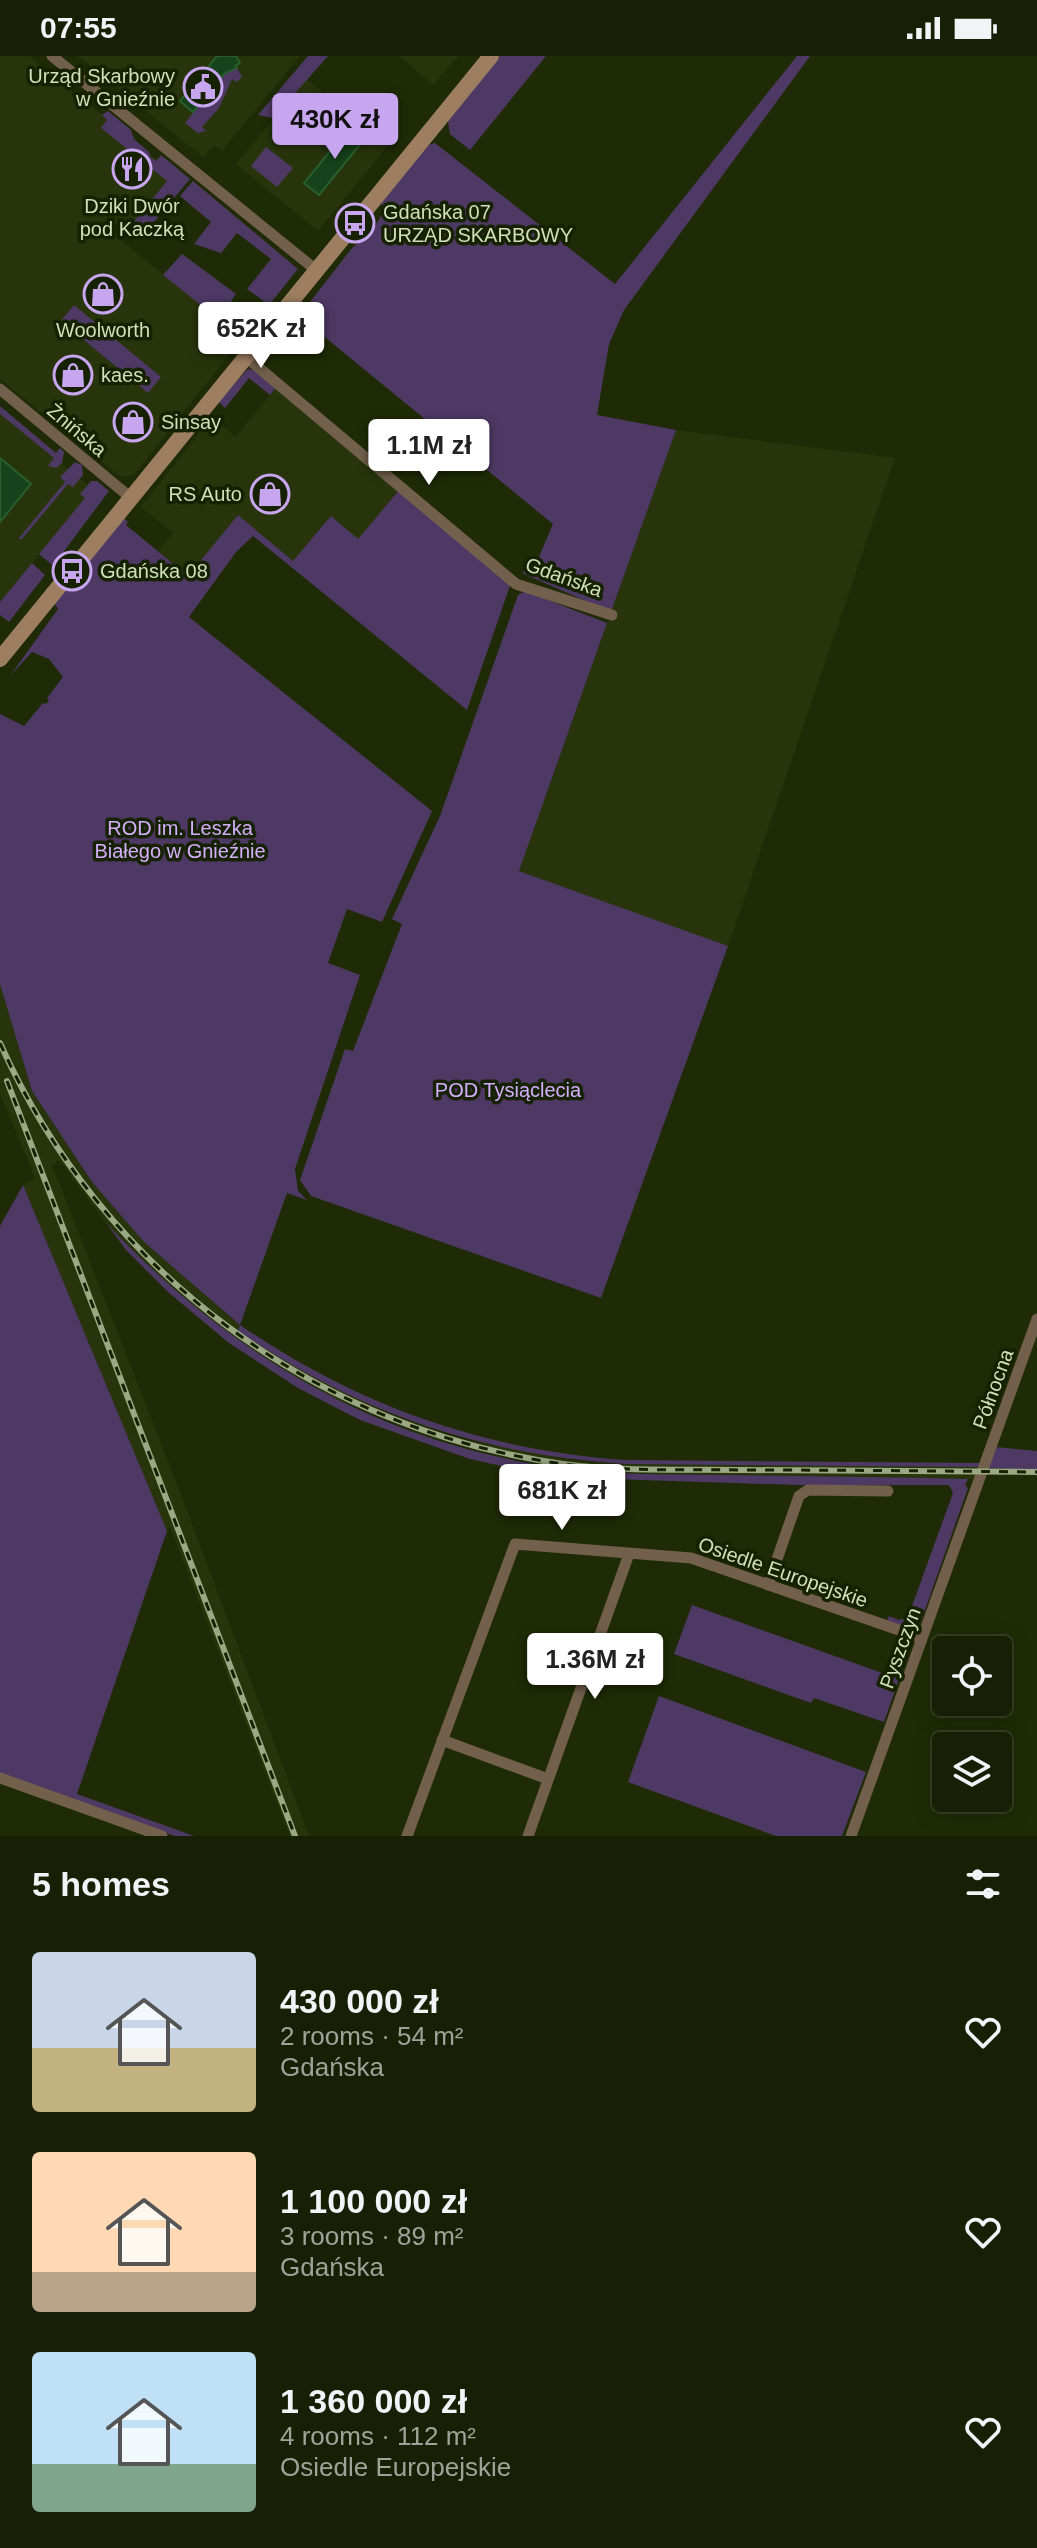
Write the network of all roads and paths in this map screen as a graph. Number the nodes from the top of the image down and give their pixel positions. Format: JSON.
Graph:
{"nodes":[{"id":1,"x":52,"y":56,"type":"edge"},
{"id":2,"x":491,"y":56,"type":"edge"},
{"id":3,"x":316,"y":270,"type":"junction"},
{"id":4,"x":246,"y":357,"type":"junction"},
{"id":5,"x":0,"y":389,"type":"edge"},
{"id":6,"x":131,"y":498,"type":"junction"},
{"id":7,"x":612,"y":615,"type":"dead end"},
{"id":8,"x":0,"y":659,"type":"edge"},
{"id":9,"x":1037,"y":1319,"type":"edge"},
{"id":10,"x":982,"y":1471,"type":"joint"},
{"id":11,"x":888,"y":1491,"type":"dead end"},
{"id":12,"x":629,"y":1554,"type":"junction"},
{"id":13,"x":768,"y":1585,"type":"junction"},
{"id":14,"x":922,"y":1638,"type":"junction"},
{"id":15,"x":442,"y":1740,"type":"junction"},
{"id":16,"x":0,"y":1778,"type":"edge"},
{"id":17,"x":548,"y":1779,"type":"junction"},
{"id":18,"x":162,"y":1836,"type":"edge"},
{"id":19,"x":407,"y":1836,"type":"edge"},
{"id":20,"x":528,"y":1836,"type":"edge"},
{"id":21,"x":851,"y":1836,"type":"edge"}],
"edges":[{"from":1,"to":3,"type":"street"},
{"from":2,"to":3,"type":"street"},
{"from":3,"to":4,"type":"street"},
{"from":4,"to":6,"type":"street"},
{"from":4,"to":7,"type":"street","name":"Gdańska"},
{"from":5,"to":6,"type":"street","name":"Żnińska"},
{"from":6,"to":8,"type":"street"},
{"from":9,"to":10,"type":"street","name":"Północna"},
{"from":10,"to":14,"type":"street","name":"Pyszczyn"},
{"from":11,"to":13,"type":"street"},
{"from":12,"to":13,"type":"street","name":"Osiedle Europejskie"},
{"from":12,"to":15,"type":"street","name":"Osiedle Europejskie"},
{"from":12,"to":17,"type":"street"},
{"from":13,"to":14,"type":"street","name":"Osiedle Europejskie"},
{"from":14,"to":21,"type":"street","name":"Pyszczyn"},
{"from":15,"to":17,"type":"street"},
{"from":15,"to":19,"type":"street","name":"Osiedle Europejskie"},
{"from":16,"to":18,"type":"street"},
{"from":17,"to":20,"type":"street"}]}
